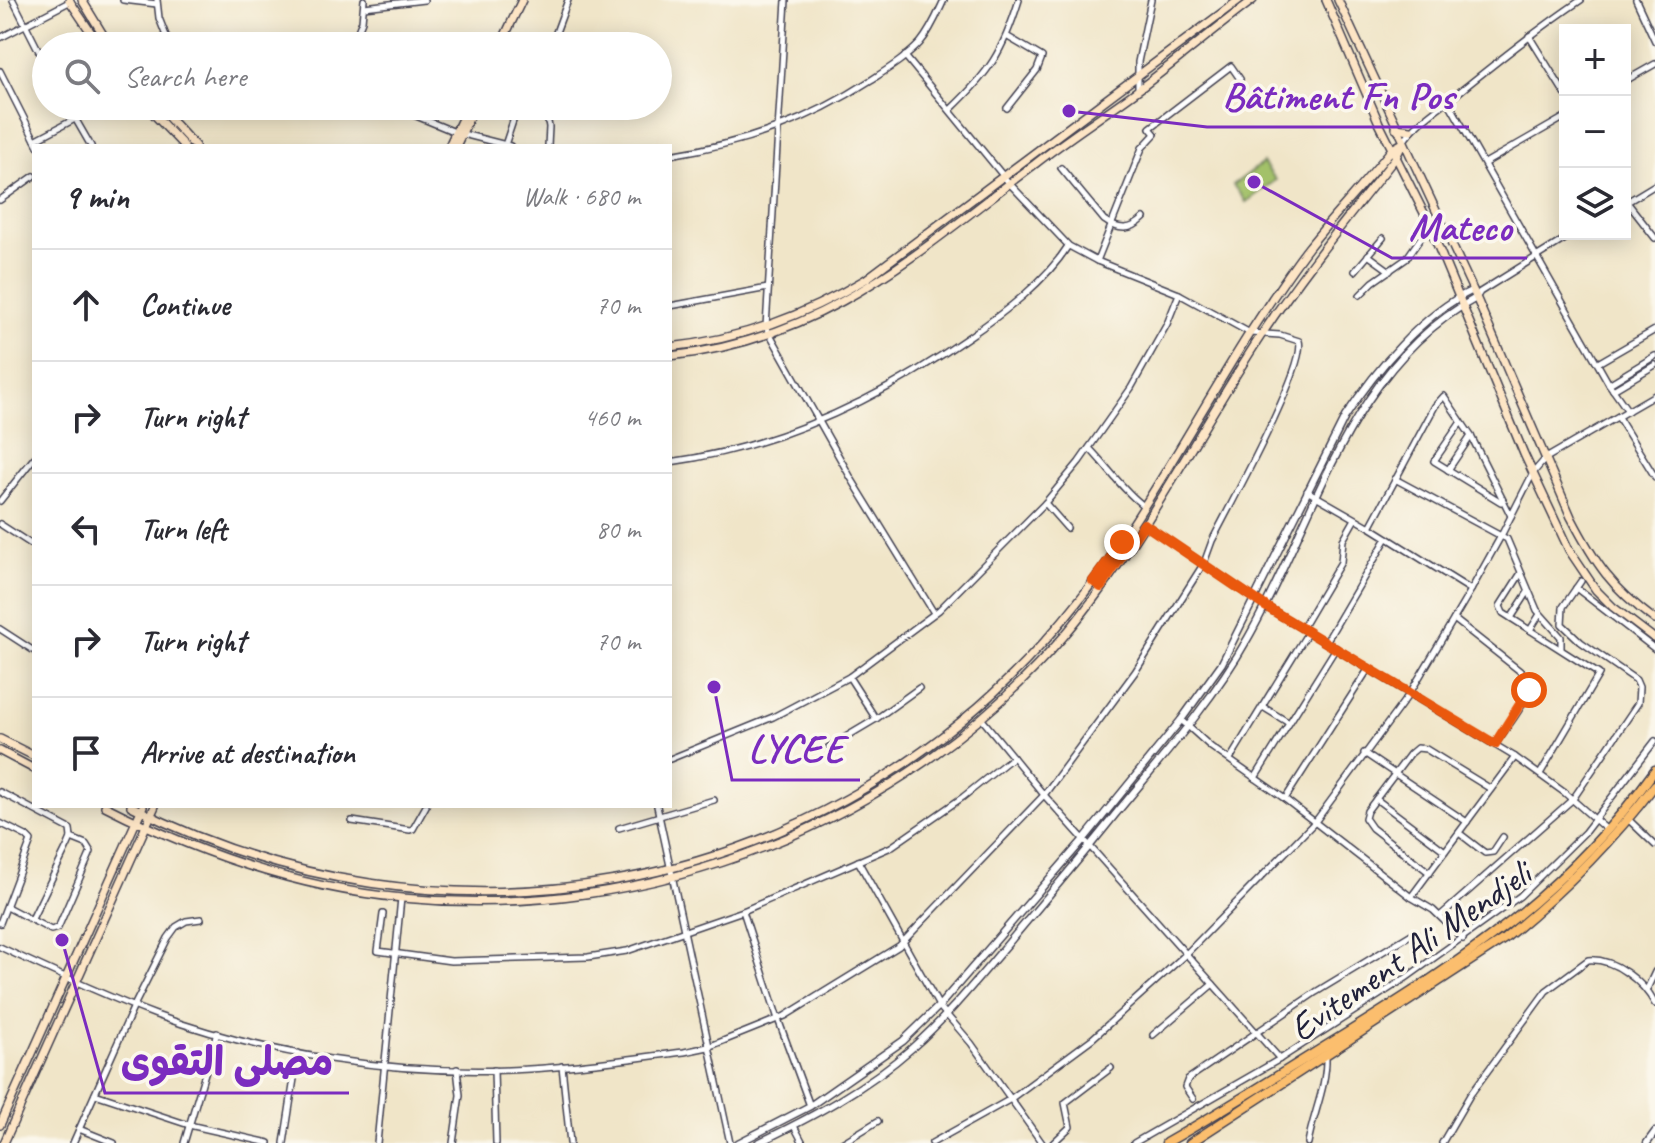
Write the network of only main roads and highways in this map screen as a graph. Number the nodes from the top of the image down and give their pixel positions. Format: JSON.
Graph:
{"nodes":[{"id":1,"x":70,"y":0,"type":"edge"},
{"id":2,"x":82,"y":0,"type":"edge"},
{"id":3,"x":522,"y":0,"type":"edge"},
{"id":4,"x":1239,"y":0,"type":"edge"},
{"id":5,"x":1253,"y":0,"type":"edge"},
{"id":6,"x":1326,"y":0,"type":"edge"},
{"id":7,"x":1338,"y":0,"type":"edge"},
{"id":8,"x":91,"y":32,"type":"edge"},
{"id":9,"x":101,"y":32,"type":"edge"},
{"id":10,"x":507,"y":32,"type":"edge"},
{"id":11,"x":159,"y":120,"type":"edge"},
{"id":12,"x":171,"y":120,"type":"edge"},
{"id":13,"x":463,"y":120,"type":"edge"},
{"id":14,"x":466,"y":120,"type":"edge"},
{"id":15,"x":1396,"y":128,"type":"junction"},
{"id":16,"x":1411,"y":130,"type":"road end"},
{"id":17,"x":458,"y":133,"type":"junction"},
{"id":18,"x":1403,"y":143,"type":"junction"},
{"id":19,"x":182,"y":144,"type":"edge"},
{"id":20,"x":193,"y":144,"type":"edge"},
{"id":21,"x":450,"y":144,"type":"edge"},
{"id":22,"x":456,"y":144,"type":"edge"},
{"id":23,"x":1394,"y":153,"type":"junction"},
{"id":24,"x":1007,"y":179,"type":"junction"},
{"id":25,"x":672,"y":347,"type":"edge"},
{"id":26,"x":672,"y":356,"type":"edge"},
{"id":27,"x":1093,"y":581,"type":"junction"},
{"id":28,"x":1101,"y":587,"type":"junction"},
{"id":29,"x":1655,"y":620,"type":"edge"},
{"id":30,"x":1655,"y":639,"type":"edge"},
{"id":31,"x":0,"y":739,"type":"edge"},
{"id":32,"x":0,"y":751,"type":"edge"},
{"id":33,"x":32,"y":755,"type":"edge"},
{"id":34,"x":32,"y":768,"type":"edge"},
{"id":35,"x":1655,"y":770,"type":"edge"},
{"id":36,"x":1655,"y":786,"type":"edge"},
{"id":37,"x":109,"y":808,"type":"edge"},
{"id":38,"x":142,"y":808,"type":"edge"},
{"id":39,"x":154,"y":808,"type":"edge"},
{"id":40,"x":151,"y":815,"type":"junction"},
{"id":41,"x":135,"y":822,"type":"junction"},
{"id":42,"x":147,"y":826,"type":"junction"},
{"id":43,"x":0,"y":1124,"type":"edge"},
{"id":44,"x":5,"y":1142,"type":"edge"},
{"id":45,"x":1166,"y":1143,"type":"edge"},
{"id":46,"x":1190,"y":1143,"type":"edge"}],
"edges":[{"from":1,"to":8,"type":"main road"},
{"from":2,"to":9,"type":"main road"},
{"from":3,"to":10,"type":"main road"},
{"from":4,"to":24,"type":"main road"},
{"from":5,"to":24,"type":"main road"},
{"from":6,"to":23,"type":"main road"},
{"from":7,"to":15,"type":"main road"},
{"from":11,"to":19,"type":"main road"},
{"from":12,"to":20,"type":"main road"},
{"from":13,"to":17,"type":"main road"},
{"from":14,"to":17,"type":"main road"},
{"from":15,"to":16,"type":"main road"},
{"from":15,"to":18,"type":"main road"},
{"from":17,"to":21,"type":"main road"},
{"from":17,"to":22,"type":"main road"},
{"from":18,"to":23,"type":"main road"},
{"from":18,"to":29,"type":"main road"},
{"from":23,"to":27,"type":"main road"},
{"from":23,"to":28,"type":"main road"},
{"from":23,"to":30,"type":"main road"},
{"from":24,"to":25,"type":"main road"},
{"from":24,"to":26,"type":"main road"},
{"from":27,"to":28,"type":"main road"},
{"from":27,"to":40,"type":"main road"},
{"from":28,"to":42,"type":"main road"},
{"from":31,"to":33,"type":"main road"},
{"from":32,"to":34,"type":"main road"},
{"from":35,"to":45,"type":"highway","name":"Evitement Ali Mendjeli"},
{"from":36,"to":46,"type":"highway","name":"Evitement Ali Mendjeli"},
{"from":37,"to":41,"type":"main road"},
{"from":38,"to":40,"type":"main road"},
{"from":38,"to":41,"type":"main road"},
{"from":39,"to":40,"type":"main road"},
{"from":40,"to":42,"type":"main road"},
{"from":41,"to":42,"type":"main road"},
{"from":41,"to":43,"type":"main road"},
{"from":42,"to":44,"type":"main road"}]}
